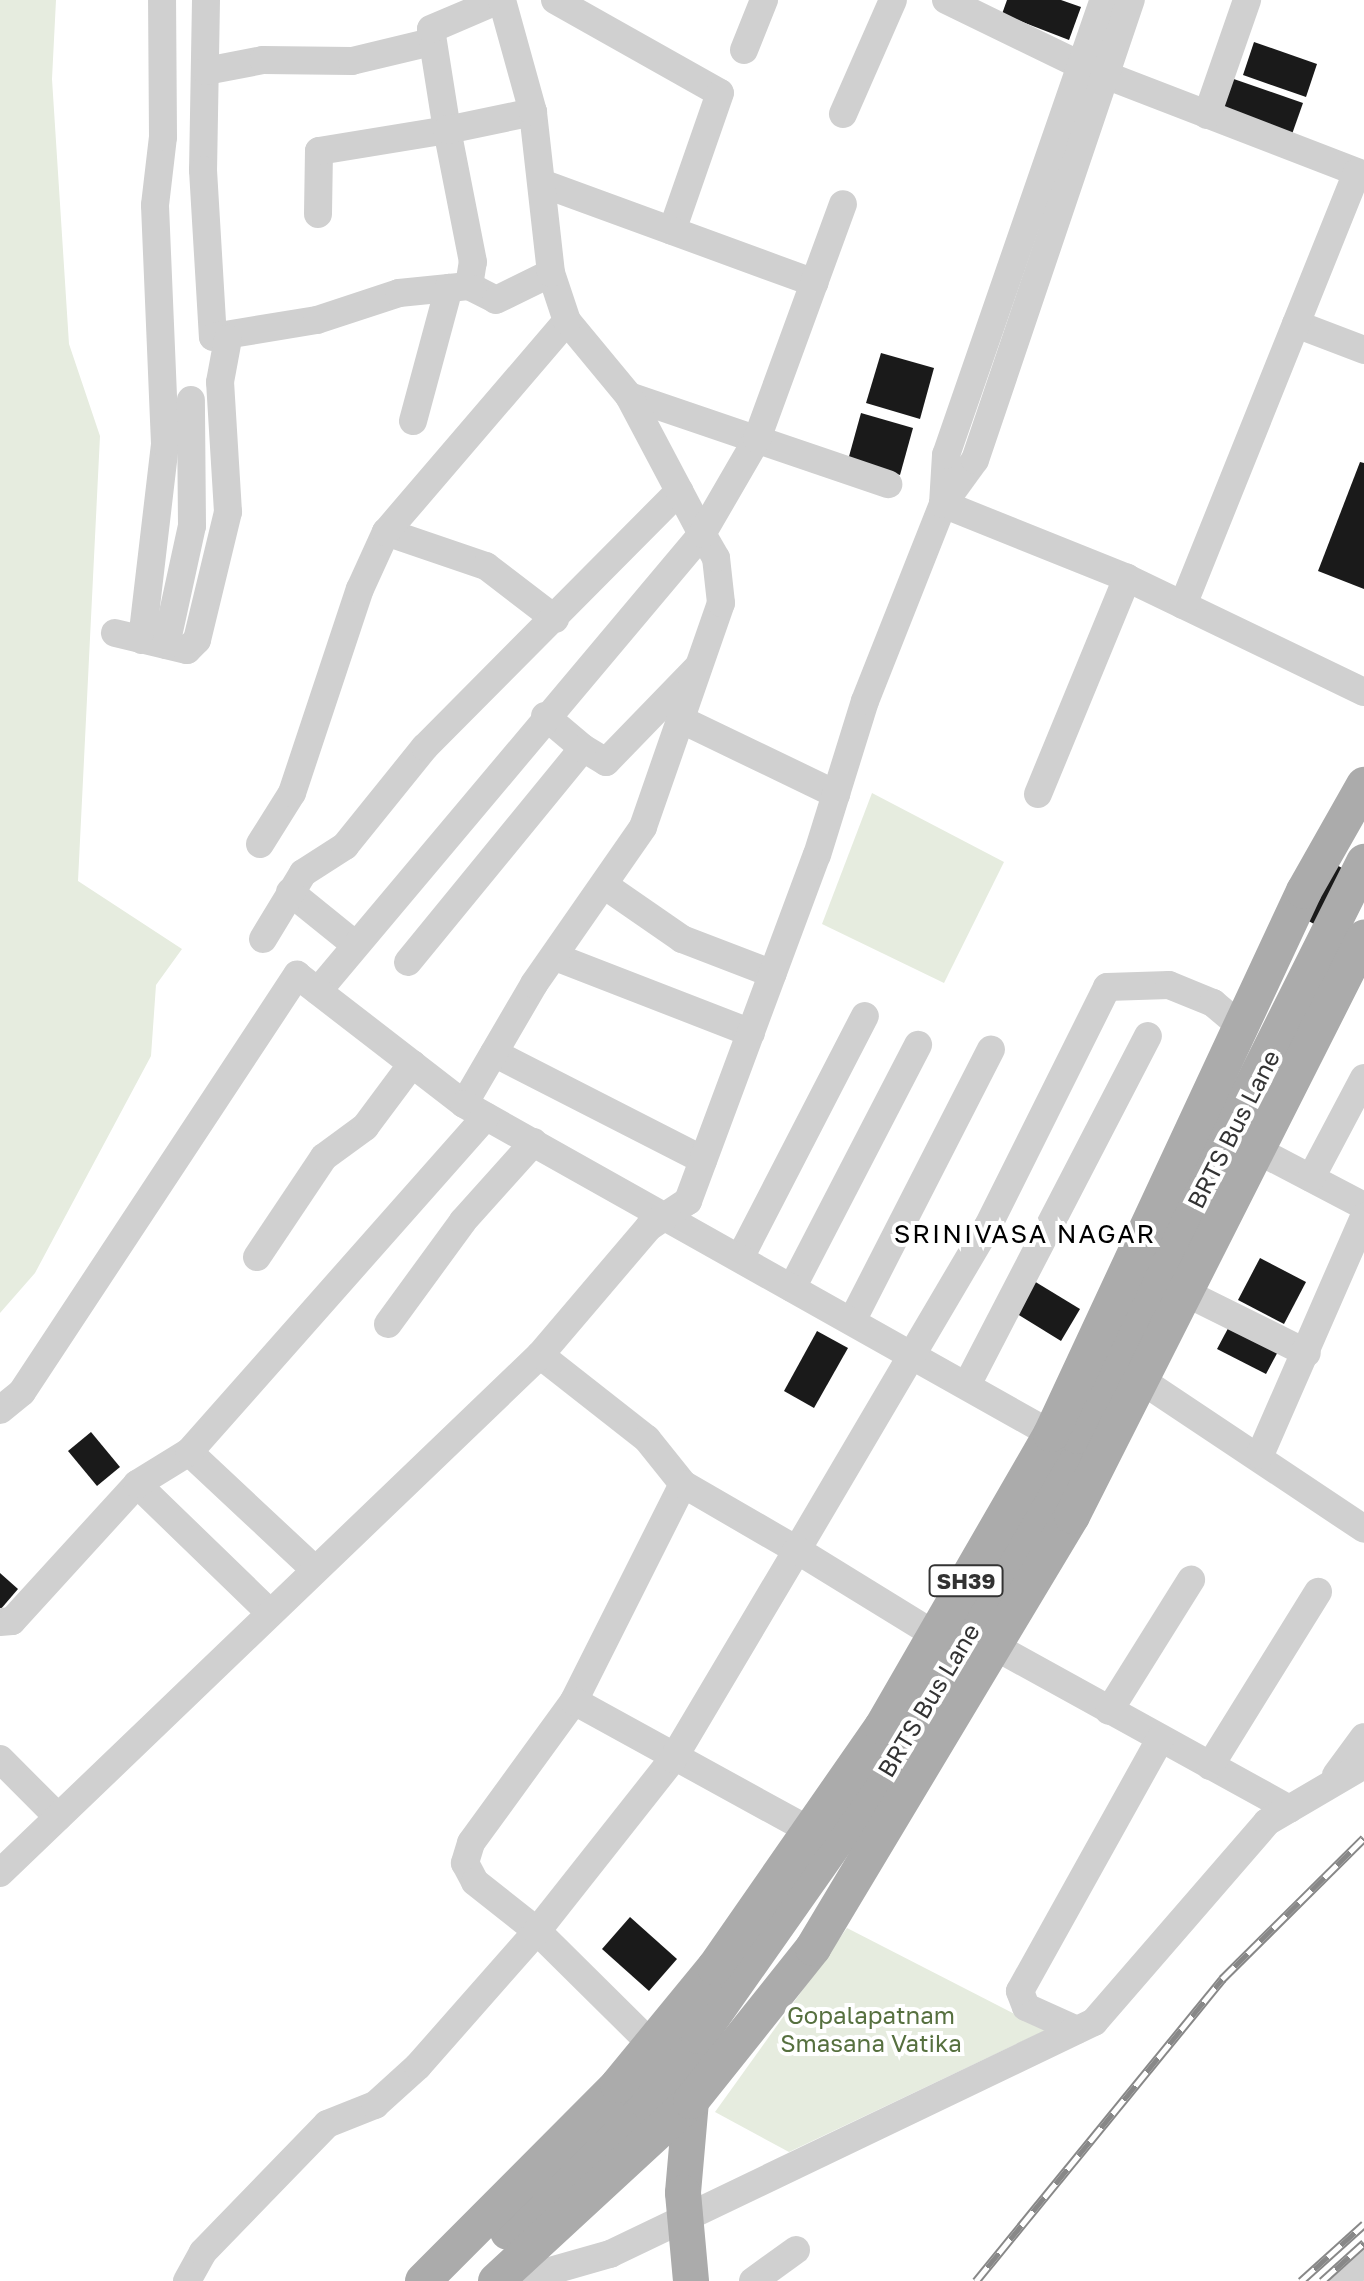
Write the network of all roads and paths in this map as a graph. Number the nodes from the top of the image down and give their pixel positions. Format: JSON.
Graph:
{"nodes":[{"id":1,"x":162,"y":0,"type":"edge"},
{"id":2,"x":206,"y":0,"type":"edge"},
{"id":3,"x":500,"y":0,"type":"edge"},
{"id":4,"x":555,"y":0,"type":"edge"},
{"id":5,"x":764,"y":0,"type":"edge"},
{"id":6,"x":893,"y":0,"type":"edge"},
{"id":7,"x":946,"y":0,"type":"edge"},
{"id":8,"x":1104,"y":0,"type":"edge"},
{"id":9,"x":1131,"y":0,"type":"edge"},
{"id":10,"x":1247,"y":0,"type":"edge"},
{"id":11,"x":987,"y":10,"type":"edge"},
{"id":12,"x":433,"y":23,"type":"edge"},
{"id":13,"x":744,"y":50,"type":"dead end"},
{"id":14,"x":1093,"y":70,"type":"junction"},
{"id":15,"x":206,"y":71,"type":"junction"},
{"id":16,"x":533,"y":112,"type":"junction"},
{"id":17,"x":843,"y":114,"type":"dead end"},
{"id":18,"x":1207,"y":115,"type":"junction"},
{"id":19,"x":447,"y":130,"type":"junction"},
{"id":20,"x":1360,"y":174,"type":"edge"},
{"id":21,"x":544,"y":184,"type":"junction"},
{"id":22,"x":843,"y":204,"type":"dead end"},
{"id":23,"x":318,"y":214,"type":"dead end"},
{"id":24,"x":672,"y":231,"type":"junction"},
{"id":25,"x":551,"y":273,"type":"junction"},
{"id":26,"x":814,"y":283,"type":"junction"},
{"id":27,"x":459,"y":287,"type":"junction"},
{"id":28,"x":567,"y":321,"type":"junction"},
{"id":29,"x":1296,"y":324,"type":"junction"},
{"id":30,"x":228,"y":339,"type":"junction"},
{"id":31,"x":1364,"y":350,"type":"edge"},
{"id":32,"x":629,"y":396,"type":"junction"},
{"id":33,"x":221,"y":399,"type":"junction"},
{"id":34,"x":178,"y":400,"type":"junction"},
{"id":35,"x":413,"y":421,"type":"dead end"},
{"id":36,"x":757,"y":439,"type":"junction"},
{"id":37,"x":888,"y":484,"type":"dead end"},
{"id":38,"x":679,"y":491,"type":"junction"},
{"id":39,"x":943,"y":504,"type":"junction"},
{"id":40,"x":386,"y":532,"type":"junction"},
{"id":41,"x":702,"y":534,"type":"junction"},
{"id":42,"x":1127,"y":578,"type":"junction"},
{"id":43,"x":1183,"y":605,"type":"junction"},
{"id":44,"x":555,"y":619,"type":"junction"},
{"id":45,"x":698,"y":666,"type":"junction"},
{"id":46,"x":1364,"y":692,"type":"edge"},
{"id":47,"x":545,"y":716,"type":"junction"},
{"id":48,"x":684,"y":721,"type":"junction"},
{"id":49,"x":583,"y":748,"type":"junction"},
{"id":50,"x":1364,"y":785,"type":"edge"},
{"id":51,"x":836,"y":794,"type":"junction"},
{"id":52,"x":1038,"y":794,"type":"dead end"},
{"id":53,"x":260,"y":844,"type":"dead end"},
{"id":54,"x":1364,"y":862,"type":"edge"},
{"id":55,"x":604,"y":885,"type":"junction"},
{"id":56,"x":290,"y":892,"type":"junction"},
{"id":57,"x":1364,"y":938,"type":"edge"},
{"id":58,"x":263,"y":939,"type":"dead end"},
{"id":59,"x":353,"y":943,"type":"junction"},
{"id":60,"x":558,"y":958,"type":"junction"},
{"id":61,"x":408,"y":962,"type":"dead end"},
{"id":62,"x":773,"y":974,"type":"junction"},
{"id":63,"x":318,"y":991,"type":"junction"},
{"id":64,"x":865,"y":1016,"type":"dead end"},
{"id":65,"x":1244,"y":1029,"type":"junction"},
{"id":66,"x":751,"y":1033,"type":"junction"},
{"id":67,"x":1148,"y":1036,"type":"dead end"},
{"id":68,"x":918,"y":1045,"type":"dead end"},
{"id":69,"x":991,"y":1049,"type":"dead end"},
{"id":70,"x":494,"y":1053,"type":"junction"},
{"id":71,"x":412,"y":1064,"type":"junction"},
{"id":72,"x":1364,"y":1078,"type":"edge"},
{"id":73,"x":475,"y":1110,"type":"junction"},
{"id":74,"x":534,"y":1142,"type":"junction"},
{"id":75,"x":1257,"y":1150,"type":"junction"},
{"id":76,"x":703,"y":1160,"type":"junction"},
{"id":77,"x":1311,"y":1178,"type":"junction"},
{"id":78,"x":1364,"y":1206,"type":"edge"},
{"id":79,"x":668,"y":1214,"type":"junction"},
{"id":80,"x":1364,"y":1217,"type":"edge"},
{"id":81,"x":741,"y":1256,"type":"junction"},
{"id":82,"x":257,"y":1257,"type":"dead end"},
{"id":83,"x":792,"y":1288,"type":"junction"},
{"id":84,"x":1184,"y":1292,"type":"junction"},
{"id":85,"x":852,"y":1321,"type":"junction"},
{"id":86,"x":388,"y":1324,"type":"dead end"},
{"id":87,"x":1307,"y":1353,"type":"junction"},
{"id":88,"x":540,"y":1355,"type":"junction"},
{"id":89,"x":916,"y":1356,"type":"junction"},
{"id":90,"x":1141,"y":1380,"type":"junction"},
{"id":91,"x":967,"y":1385,"type":"junction"},
{"id":92,"x":0,"y":1410,"type":"edge"},
{"id":93,"x":1051,"y":1434,"type":"junction"},
{"id":94,"x":189,"y":1452,"type":"junction"},
{"id":95,"x":1260,"y":1455,"type":"junction"},
{"id":96,"x":137,"y":1484,"type":"junction"},
{"id":97,"x":683,"y":1484,"type":"junction"},
{"id":98,"x":1364,"y":1529,"type":"edge"},
{"id":99,"x":797,"y":1550,"type":"junction"},
{"id":100,"x":314,"y":1569,"type":"junction"},
{"id":101,"x":1191,"y":1580,"type":"dead end"},
{"id":102,"x":1318,"y":1592,"type":"dead end"},
{"id":103,"x":270,"y":1613,"type":"junction"},
{"id":104,"x":0,"y":1622,"type":"edge"},
{"id":105,"x":935,"y":1635,"type":"junction"},
{"id":106,"x":996,"y":1647,"type":"junction"},
{"id":107,"x":574,"y":1701,"type":"junction"},
{"id":108,"x":1109,"y":1711,"type":"junction"},
{"id":109,"x":1364,"y":1737,"type":"edge"},
{"id":110,"x":1160,"y":1739,"type":"junction"},
{"id":111,"x":0,"y":1759,"type":"edge"},
{"id":112,"x":673,"y":1759,"type":"junction"},
{"id":113,"x":1364,"y":1765,"type":"edge"},
{"id":114,"x":1210,"y":1766,"type":"junction"},
{"id":115,"x":1329,"y":1786,"type":"junction"},
{"id":116,"x":1289,"y":1809,"type":"junction"},
{"id":117,"x":58,"y":1817,"type":"junction"},
{"id":118,"x":810,"y":1831,"type":"junction"},
{"id":119,"x":0,"y":1873,"type":"edge"},
{"id":120,"x":537,"y":1931,"type":"junction"},
{"id":121,"x":1077,"y":2030,"type":"junction"},
{"id":122,"x":662,"y":2056,"type":"junction"},
{"id":123,"x":691,"y":2101,"type":"junction"},
{"id":124,"x":685,"y":2217,"type":"junction"},
{"id":125,"x":796,"y":2250,"type":"dead end"},
{"id":126,"x":1364,"y":2260,"type":"edge"},
{"id":127,"x":187,"y":2281,"type":"edge"},
{"id":128,"x":423,"y":2281,"type":"edge"},
{"id":129,"x":454,"y":2281,"type":"edge"},
{"id":130,"x":496,"y":2281,"type":"edge"},
{"id":131,"x":515,"y":2281,"type":"edge"},
{"id":132,"x":691,"y":2281,"type":"edge"},
{"id":133,"x":753,"y":2281,"type":"edge"},
{"id":134,"x":1344,"y":2281,"type":"edge"}],
"edges":[{"from":1,"to":34,"type":"street"},
{"from":2,"to":15,"type":"street"},
{"from":3,"to":12,"type":"street"},
{"from":3,"to":16,"type":"street"},
{"from":4,"to":24,"type":"street"},
{"from":5,"to":13,"type":"street"},
{"from":6,"to":17,"type":"street"},
{"from":7,"to":11,"type":"street"},
{"from":8,"to":14,"type":"street"},
{"from":9,"to":14,"type":"street"},
{"from":10,"to":18,"type":"street"},
{"from":11,"to":14,"type":"street"},
{"from":12,"to":15,"type":"street"},
{"from":12,"to":19,"type":"street"},
{"from":14,"to":18,"type":"street"},
{"from":14,"to":39,"type":"street"},
{"from":15,"to":30,"type":"street"},
{"from":16,"to":19,"type":"street"},
{"from":16,"to":21,"type":"street"},
{"from":18,"to":20,"type":"street"},
{"from":19,"to":23,"type":"street"},
{"from":19,"to":27,"type":"street"},
{"from":20,"to":29,"type":"street"},
{"from":21,"to":24,"type":"street"},
{"from":21,"to":25,"type":"street"},
{"from":22,"to":26,"type":"street"},
{"from":24,"to":26,"type":"street"},
{"from":25,"to":27,"type":"street"},
{"from":25,"to":28,"type":"street"},
{"from":26,"to":36,"type":"street"},
{"from":27,"to":30,"type":"street"},
{"from":27,"to":35,"type":"street"},
{"from":28,"to":32,"type":"street"},
{"from":28,"to":40,"type":"street"},
{"from":29,"to":31,"type":"street"},
{"from":29,"to":43,"type":"street"},
{"from":30,"to":33,"type":"street"},
{"from":32,"to":36,"type":"street"},
{"from":32,"to":38,"type":"street"},
{"from":33,"to":34,"type":"street"},
{"from":33,"to":34,"type":"street"},
{"from":36,"to":37,"type":"street"},
{"from":36,"to":41,"type":"street"},
{"from":38,"to":41,"type":"street"},
{"from":38,"to":44,"type":"street"},
{"from":39,"to":42,"type":"street"},
{"from":39,"to":51,"type":"street"},
{"from":40,"to":44,"type":"street"},
{"from":40,"to":53,"type":"street"},
{"from":41,"to":45,"type":"street"},
{"from":41,"to":47,"type":"street"},
{"from":42,"to":43,"type":"street"},
{"from":42,"to":52,"type":"street"},
{"from":43,"to":46,"type":"street"},
{"from":44,"to":56,"type":"street"},
{"from":45,"to":48,"type":"street"},
{"from":45,"to":49,"type":"street"},
{"from":47,"to":49,"type":"street"},
{"from":47,"to":59,"type":"street"},
{"from":48,"to":51,"type":"street"},
{"from":48,"to":55,"type":"street"},
{"from":49,"to":61,"type":"street"},
{"from":50,"to":65,"type":"main road","number":"SH39"},
{"from":51,"to":62,"type":"street"},
{"from":54,"to":122,"type":"main road","name":"BRTS Bus Lane"},
{"from":55,"to":60,"type":"street"},
{"from":55,"to":62,"type":"street"},
{"from":56,"to":58,"type":"street"},
{"from":56,"to":59,"type":"street"},
{"from":57,"to":75,"type":"main road","number":"SH39"},
{"from":59,"to":63,"type":"street"},
{"from":60,"to":66,"type":"street"},
{"from":60,"to":70,"type":"street"},
{"from":62,"to":66,"type":"street"},
{"from":63,"to":71,"type":"street"},
{"from":63,"to":92,"type":"street"},
{"from":64,"to":81,"type":"street"},
{"from":65,"to":89,"type":"street"},
{"from":65,"to":93,"type":"main road","number":"SH39"},
{"from":66,"to":76,"type":"street"},
{"from":67,"to":91,"type":"street"},
{"from":68,"to":83,"type":"street"},
{"from":69,"to":85,"type":"street"},
{"from":70,"to":73,"type":"street"},
{"from":70,"to":76,"type":"street"},
{"from":71,"to":73,"type":"street"},
{"from":71,"to":82,"type":"street"},
{"from":72,"to":77,"type":"street"},
{"from":73,"to":74,"type":"street"},
{"from":73,"to":94,"type":"street"},
{"from":74,"to":79,"type":"street"},
{"from":74,"to":86,"type":"street"},
{"from":75,"to":77,"type":"street"},
{"from":75,"to":84,"type":"main road","number":"SH39"},
{"from":76,"to":79,"type":"street"},
{"from":77,"to":78,"type":"street"},
{"from":79,"to":81,"type":"street"},
{"from":79,"to":88,"type":"street"},
{"from":80,"to":87,"type":"street"},
{"from":81,"to":83,"type":"street"},
{"from":83,"to":85,"type":"street"},
{"from":84,"to":87,"type":"street"},
{"from":84,"to":90,"type":"main road","number":"SH39"},
{"from":85,"to":89,"type":"street"},
{"from":87,"to":95,"type":"street"},
{"from":88,"to":97,"type":"street"},
{"from":88,"to":100,"type":"street"},
{"from":89,"to":91,"type":"street"},
{"from":89,"to":99,"type":"street"},
{"from":90,"to":95,"type":"street"},
{"from":90,"to":106,"type":"main road","number":"SH39"},
{"from":91,"to":93,"type":"street"},
{"from":93,"to":105,"type":"main road","number":"SH39"},
{"from":94,"to":96,"type":"street"},
{"from":94,"to":100,"type":"street"},
{"from":95,"to":98,"type":"street"},
{"from":96,"to":103,"type":"street"},
{"from":96,"to":104,"type":"street"},
{"from":97,"to":99,"type":"street"},
{"from":97,"to":107,"type":"street"},
{"from":99,"to":105,"type":"street"},
{"from":99,"to":112,"type":"street"},
{"from":100,"to":103,"type":"street"},
{"from":101,"to":108,"type":"street"},
{"from":102,"to":114,"type":"street"},
{"from":103,"to":117,"type":"street"},
{"from":105,"to":118,"type":"main road","number":"SH39"},
{"from":106,"to":108,"type":"street"},
{"from":106,"to":123,"type":"main road","number":"SH39"},
{"from":107,"to":112,"type":"street"},
{"from":107,"to":120,"type":"street"},
{"from":108,"to":110,"type":"street"},
{"from":109,"to":115,"type":"street"},
{"from":110,"to":114,"type":"street"},
{"from":110,"to":121,"type":"street"},
{"from":111,"to":117,"type":"street"},
{"from":112,"to":118,"type":"street"},
{"from":112,"to":120,"type":"street"},
{"from":113,"to":115,"type":"street"},
{"from":114,"to":116,"type":"street"},
{"from":115,"to":116,"type":"street"},
{"from":116,"to":121,"type":"street"},
{"from":117,"to":119,"type":"street"},
{"from":118,"to":122,"type":"main road","number":"SH39"},
{"from":120,"to":122,"type":"street"},
{"from":120,"to":127,"type":"street"},
{"from":121,"to":124,"type":"street"},
{"from":122,"to":123,"type":"main road"},
{"from":122,"to":128,"type":"main road","number":"SH39"},
{"from":122,"to":129,"type":"main road","name":"BRTS Bus Lane"},
{"from":123,"to":124,"type":"main road"},
{"from":123,"to":130,"type":"main road","number":"SH39"},
{"from":124,"to":131,"type":"street"},
{"from":124,"to":132,"type":"main road"},
{"from":125,"to":133,"type":"street"},
{"from":126,"to":134,"type":"street"}]}
